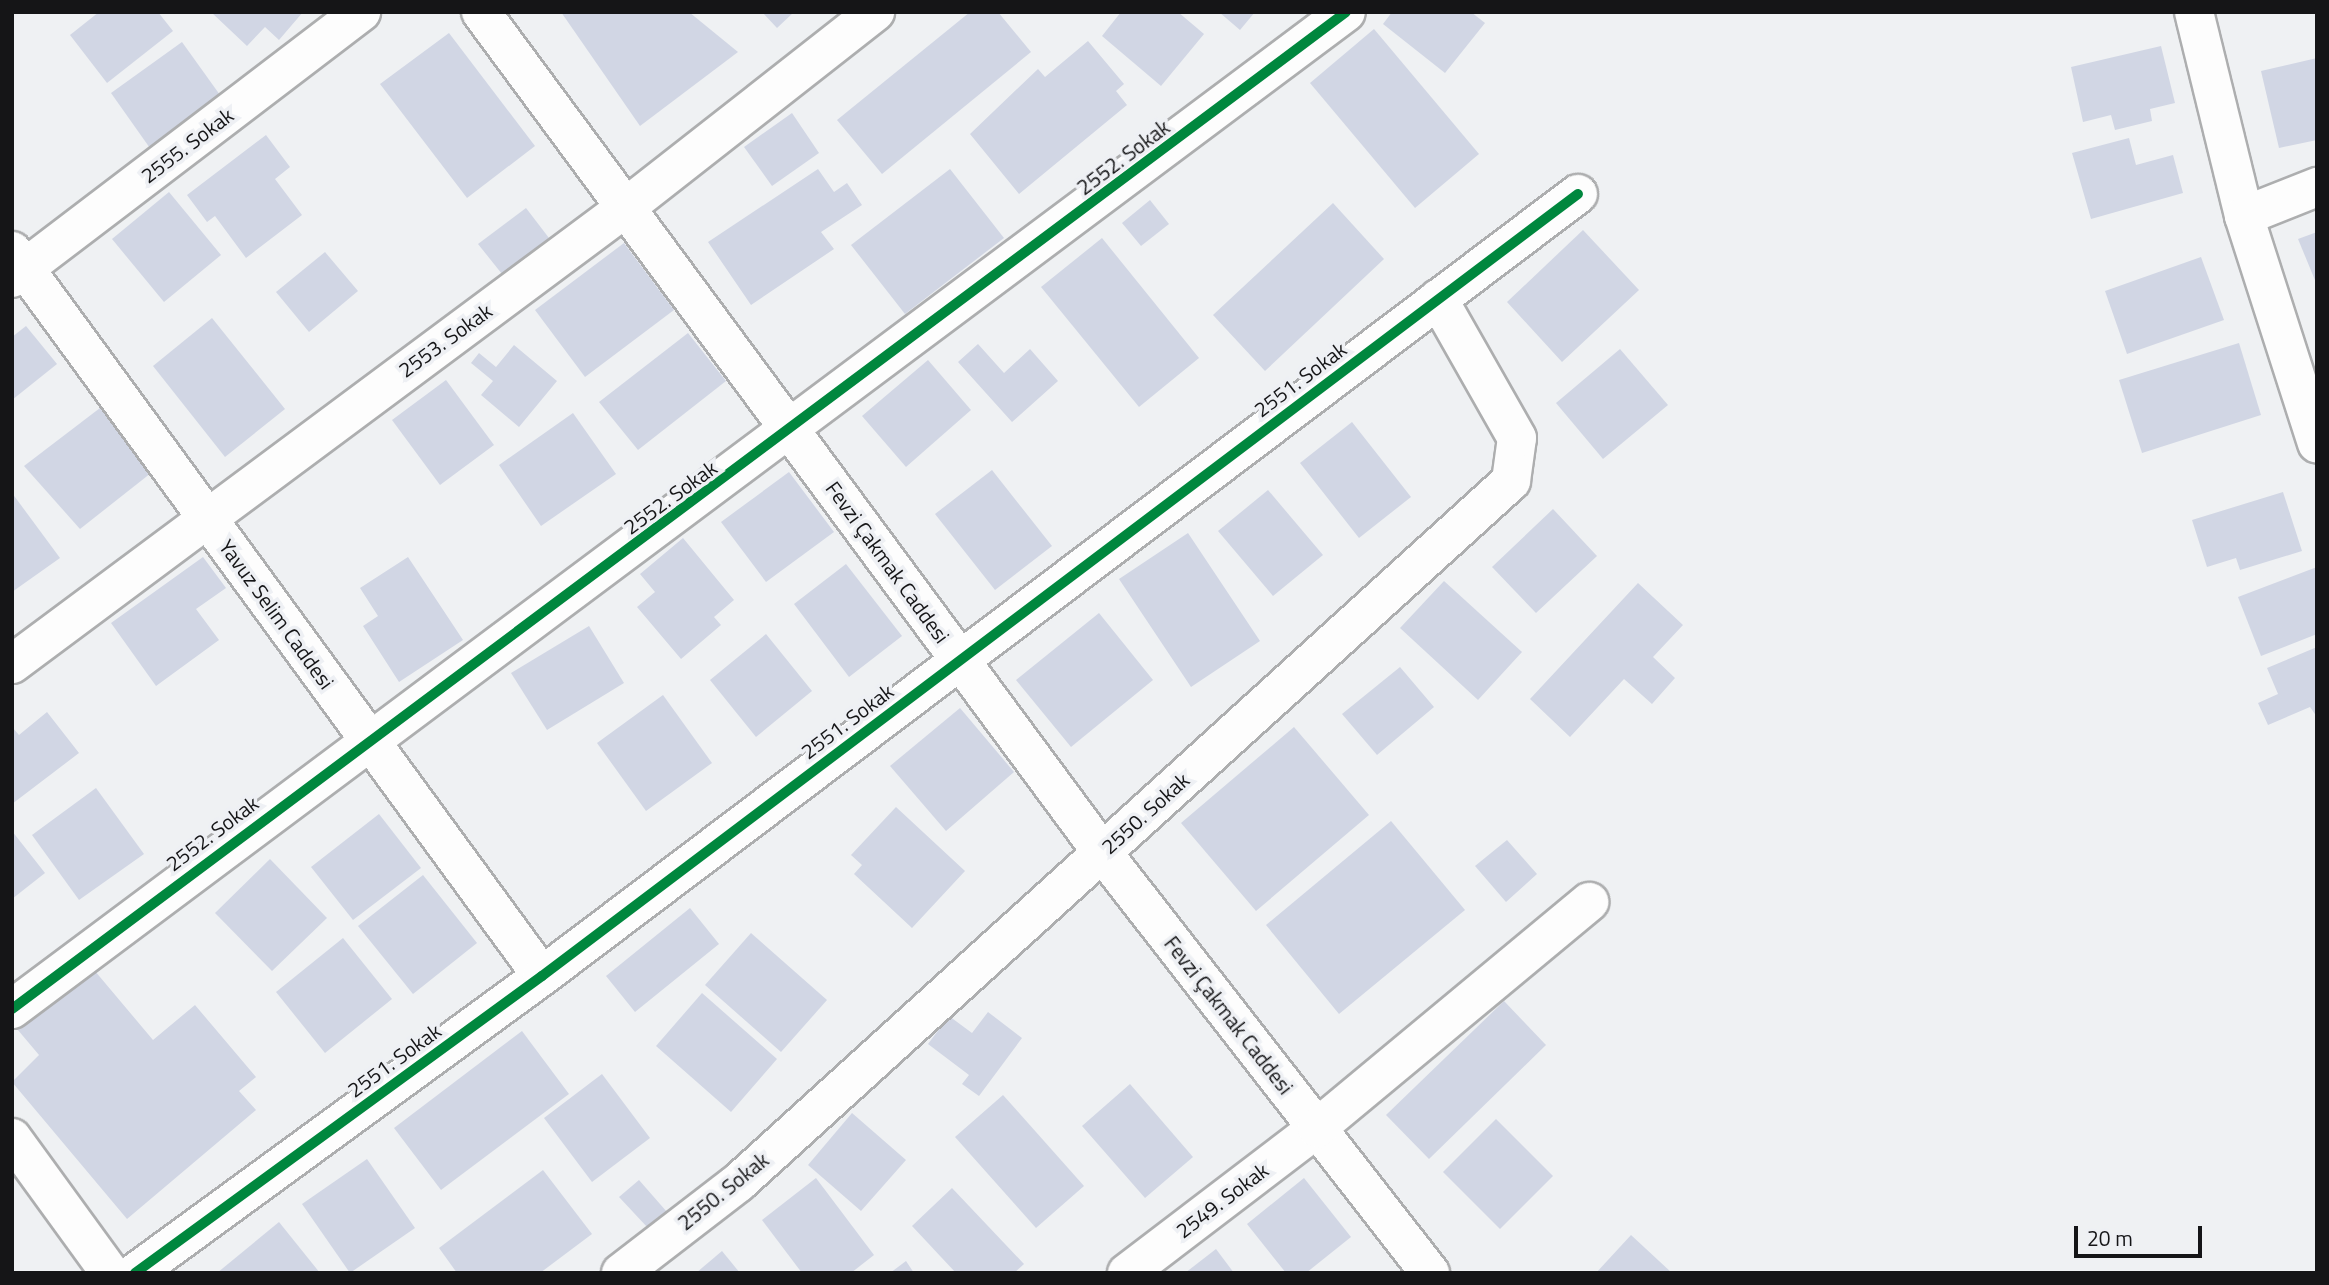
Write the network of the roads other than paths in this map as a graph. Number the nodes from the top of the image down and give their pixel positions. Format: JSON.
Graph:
{"nodes":[{"id":1,"x":361,"y":12,"type":"edge"},
{"id":2,"x":481,"y":12,"type":"edge"},
{"id":3,"x":875,"y":12,"type":"edge"},
{"id":4,"x":1346,"y":12,"type":"edge"},
{"id":5,"x":2194,"y":12,"type":"edge"},
{"id":6,"x":2317,"y":187,"type":"edge"},
{"id":7,"x":1578,"y":194,"type":"dead end"},
{"id":8,"x":625,"y":208,"type":"junction"},
{"id":9,"x":2244,"y":216,"type":"junction"},
{"id":10,"x":17,"y":266,"type":"edge"},
{"id":11,"x":1438,"y":299,"type":"junction"},
{"id":12,"x":792,"y":432,"type":"junction"},
{"id":13,"x":2317,"y":443,"type":"edge"},
{"id":14,"x":206,"y":516,"type":"junction"},
{"id":15,"x":959,"y":660,"type":"junction"},
{"id":16,"x":12,"y":664,"type":"edge"},
{"id":17,"x":369,"y":739,"type":"junction"},
{"id":18,"x":1102,"y":852,"type":"junction"},
{"id":19,"x":1589,"y":902,"type":"dead end"},
{"id":20,"x":542,"y":976,"type":"junction"},
{"id":21,"x":12,"y":1009,"type":"edge"},
{"id":22,"x":1317,"y":1128,"type":"junction"},
{"id":23,"x":12,"y":1138,"type":"edge"},
{"id":24,"x":110,"y":1273,"type":"edge"},
{"id":25,"x":135,"y":1273,"type":"edge"},
{"id":26,"x":621,"y":1273,"type":"edge"},
{"id":27,"x":1128,"y":1273,"type":"edge"},
{"id":28,"x":1430,"y":1273,"type":"edge"}],
"edges":[{"from":1,"to":10,"type":"street","name":"2555. Sokak"},
{"from":2,"to":8,"type":"street","name":"Fevzi Çakmak Caddesi"},
{"from":3,"to":8,"type":"street","name":"2553. Sokak"},
{"from":4,"to":12,"type":"street","name":"2552. Sokak"},
{"from":5,"to":9,"type":"street"},
{"from":6,"to":9,"type":"street"},
{"from":7,"to":11,"type":"street","name":"2551. Sokak"},
{"from":8,"to":12,"type":"street","name":"Fevzi Çakmak Caddesi"},
{"from":8,"to":14,"type":"street","name":"2553. Sokak"},
{"from":9,"to":13,"type":"street"},
{"from":10,"to":14,"type":"street","name":"Yavuz Selim Caddesi"},
{"from":11,"to":15,"type":"street","name":"2551. Sokak"},
{"from":11,"to":18,"type":"street","name":"2550. Sokak"},
{"from":12,"to":15,"type":"street","name":"Fevzi Çakmak Caddesi"},
{"from":12,"to":17,"type":"street","name":"2552. Sokak"},
{"from":14,"to":16,"type":"street","name":"2553. Sokak"},
{"from":14,"to":17,"type":"street","name":"Yavuz Selim Caddesi"},
{"from":15,"to":18,"type":"street","name":"Fevzi Çakmak Caddesi"},
{"from":15,"to":20,"type":"street","name":"2551. Sokak"},
{"from":17,"to":20,"type":"street","name":"Yavuz Selim Caddesi"},
{"from":17,"to":21,"type":"street","name":"2552. Sokak"},
{"from":18,"to":22,"type":"street","name":"Fevzi Çakmak Caddesi"},
{"from":18,"to":26,"type":"street","name":"2550. Sokak"},
{"from":19,"to":22,"type":"street","name":"2549. Sokak"},
{"from":20,"to":25,"type":"street","name":"2551. Sokak"},
{"from":22,"to":27,"type":"street","name":"2549. Sokak"},
{"from":22,"to":28,"type":"street","name":"Fevzi Çakmak Caddesi"},
{"from":23,"to":24,"type":"street"}]}
